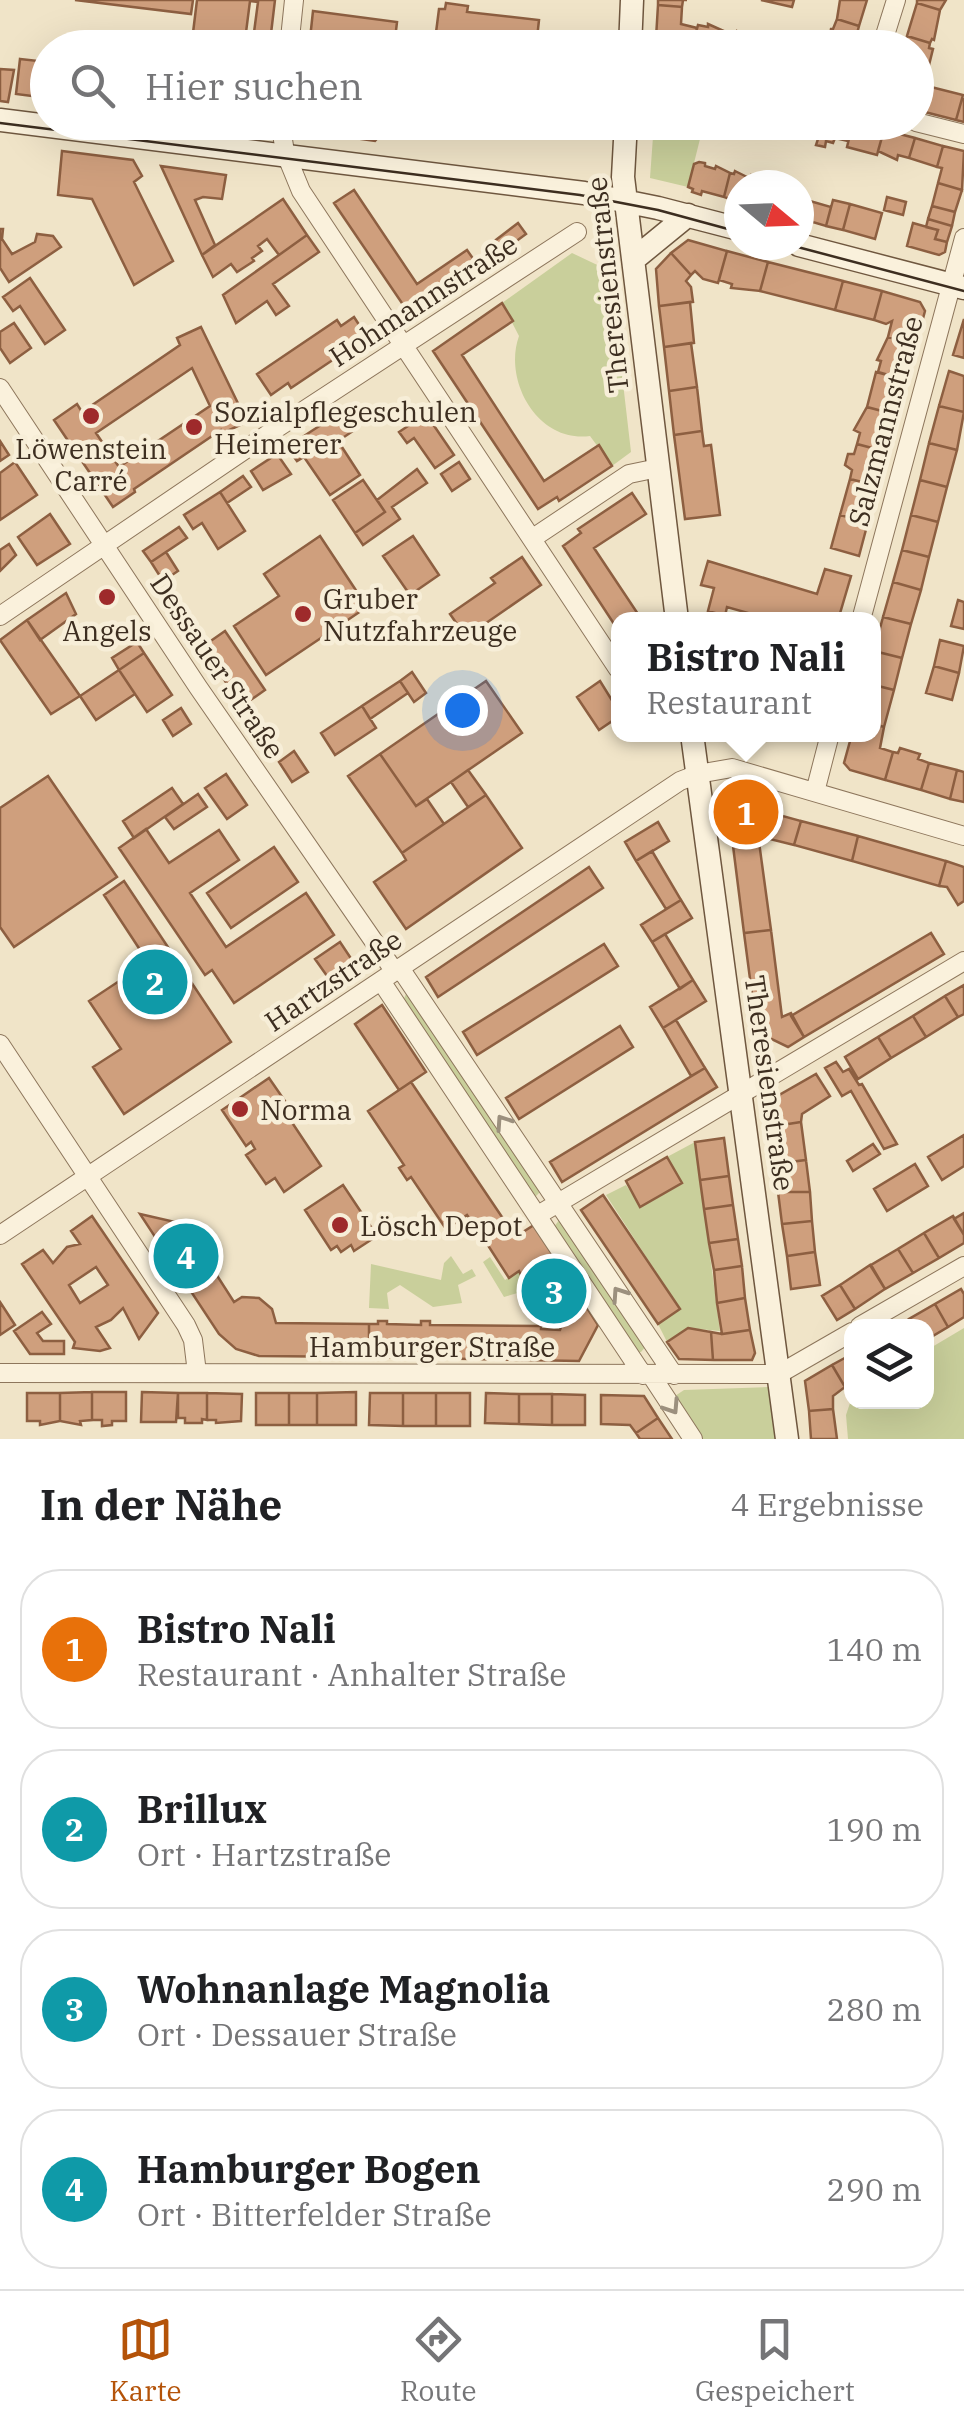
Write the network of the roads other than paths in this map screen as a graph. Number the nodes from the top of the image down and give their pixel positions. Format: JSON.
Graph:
{"nodes":[{"id":1,"x":294,"y":0,"type":"edge"},
{"id":2,"x":632,"y":0,"type":"edge"},
{"id":3,"x":896,"y":0,"type":"edge"},
{"id":4,"x":291,"y":30,"type":"edge"},
{"id":5,"x":631,"y":30,"type":"edge"},
{"id":6,"x":887,"y":30,"type":"edge"},
{"id":7,"x":0,"y":120,"type":"edge"},
{"id":8,"x":30,"y":124,"type":"edge"},
{"id":9,"x":934,"y":126,"type":"edge"},
{"id":10,"x":964,"y":134,"type":"edge"},
{"id":11,"x":159,"y":140,"type":"edge"},
{"id":12,"x":284,"y":140,"type":"edge"},
{"id":13,"x":625,"y":140,"type":"edge"},
{"id":14,"x":287,"y":156,"type":"junction"},
{"id":15,"x":626,"y":201,"type":"junction"},
{"id":16,"x":688,"y":216,"type":"junction"},
{"id":17,"x":724,"y":225,"type":"edge"},
{"id":18,"x":577,"y":232,"type":"dead end"},
{"id":19,"x":964,"y":238,"type":"edge"},
{"id":20,"x":814,"y":249,"type":"edge"},
{"id":21,"x":634,"y":260,"type":"junction"},
{"id":22,"x":957,"y":286,"type":"edge"},
{"id":23,"x":404,"y":346,"type":"junction"},
{"id":24,"x":0,"y":388,"type":"edge"},
{"id":25,"x":658,"y":468,"type":"junction"},
{"id":26,"x":533,"y":538,"type":"junction"},
{"id":27,"x":104,"y":546,"type":"junction"},
{"id":28,"x":676,"y":612,"type":"edge"},
{"id":29,"x":863,"y":612,"type":"edge"},
{"id":30,"x":0,"y":616,"type":"edge"},
{"id":31,"x":611,"y":658,"type":"edge"},
{"id":32,"x":693,"y":742,"type":"edge"},
{"id":33,"x":828,"y":742,"type":"edge"},
{"id":34,"x":698,"y":774,"type":"junction"},
{"id":35,"x":815,"y":792,"type":"junction"},
{"id":36,"x":964,"y":836,"type":"edge"},
{"id":37,"x":964,"y":961,"type":"edge"},
{"id":38,"x":392,"y":974,"type":"junction"},
{"id":39,"x":0,"y":1044,"type":"edge"},
{"id":40,"x":742,"y":1094,"type":"junction"},
{"id":41,"x":89,"y":1176,"type":"junction"},
{"id":42,"x":557,"y":1203,"type":"junction"},
{"id":43,"x":538,"y":1215,"type":"junction"},
{"id":44,"x":0,"y":1235,"type":"edge"},
{"id":45,"x":964,"y":1266,"type":"edge"},
{"id":46,"x":872,"y":1319,"type":"edge"},
{"id":47,"x":844,"y":1337,"type":"edge"},
{"id":48,"x":0,"y":1373,"type":"edge"},
{"id":49,"x":197,"y":1373,"type":"junction"},
{"id":50,"x":779,"y":1374,"type":"junction"},
{"id":51,"x":647,"y":1375,"type":"junction"},
{"id":52,"x":674,"y":1375,"type":"junction"},
{"id":53,"x":693,"y":1439,"type":"edge"},
{"id":54,"x":787,"y":1439,"type":"edge"}],
"edges":[{"from":1,"to":4,"type":"street"},
{"from":2,"to":5,"type":"main road"},
{"from":3,"to":6,"type":"street"},
{"from":7,"to":8,"type":"main road"},
{"from":9,"to":10,"type":"street"},
{"from":11,"to":14,"type":"main road"},
{"from":12,"to":14,"type":"street"},
{"from":13,"to":15,"type":"main road","name":"Theresienstraße"},
{"from":14,"to":15,"type":"main road"},
{"from":14,"to":23,"type":"street"},
{"from":15,"to":16,"type":"main road"},
{"from":15,"to":21,"type":"main road","name":"Theresienstraße"},
{"from":16,"to":17,"type":"main road"},
{"from":16,"to":21,"type":"main road"},
{"from":18,"to":23,"type":"street","name":"Hohmannstraße"},
{"from":19,"to":22,"type":"street","name":"Salzmannstraße"},
{"from":20,"to":22,"type":"main road"},
{"from":21,"to":25,"type":"main road","name":"Theresienstraße"},
{"from":22,"to":29,"type":"street","name":"Salzmannstraße"},
{"from":23,"to":26,"type":"street"},
{"from":23,"to":27,"type":"street","name":"Hohmannstraße"},
{"from":24,"to":27,"type":"street","name":"Dessauer Straße"},
{"from":25,"to":26,"type":"street"},
{"from":25,"to":28,"type":"main road","name":"Theresienstraße"},
{"from":26,"to":31,"type":"street"},
{"from":27,"to":30,"type":"street","name":"Hohmannstraße"},
{"from":27,"to":38,"type":"street","name":"Dessauer Straße"},
{"from":32,"to":34,"type":"main road","name":"Theresienstraße"},
{"from":33,"to":35,"type":"street"},
{"from":34,"to":35,"type":"street"},
{"from":34,"to":38,"type":"street","name":"Hartzstraße"},
{"from":34,"to":40,"type":"main road","name":"Theresienstraße"},
{"from":35,"to":36,"type":"street"},
{"from":37,"to":40,"type":"street"},
{"from":38,"to":41,"type":"street","name":"Hartzstraße"},
{"from":42,"to":38,"type":"street","name":"Dessauer Straße","one_way":true},
{"from":38,"to":43,"type":"street","name":"Dessauer Straße"},
{"from":39,"to":41,"type":"street"},
{"from":40,"to":42,"type":"street"},
{"from":40,"to":50,"type":"main road","name":"Theresienstraße"},
{"from":41,"to":44,"type":"street","name":"Hartzstraße"},
{"from":41,"to":49,"type":"street"},
{"from":42,"to":43,"type":"street"},
{"from":52,"to":42,"type":"street","name":"Dessauer Straße","one_way":true},
{"from":43,"to":51,"type":"street","name":"Dessauer Straße"},
{"from":45,"to":46,"type":"street"},
{"from":47,"to":50,"type":"street","name":"Hamburger Straße"},
{"from":48,"to":49,"type":"street","name":"Hamburger Straße"},
{"from":49,"to":51,"type":"street","name":"Hamburger Straße"},
{"from":50,"to":52,"type":"street","name":"Hamburger Straße"},
{"from":50,"to":54,"type":"main road","name":"Theresienstraße"},
{"from":51,"to":52,"type":"street","name":"Hamburger Straße"},
{"from":51,"to":53,"type":"street","name":"Dessauer Straße","one_way":true}]}
